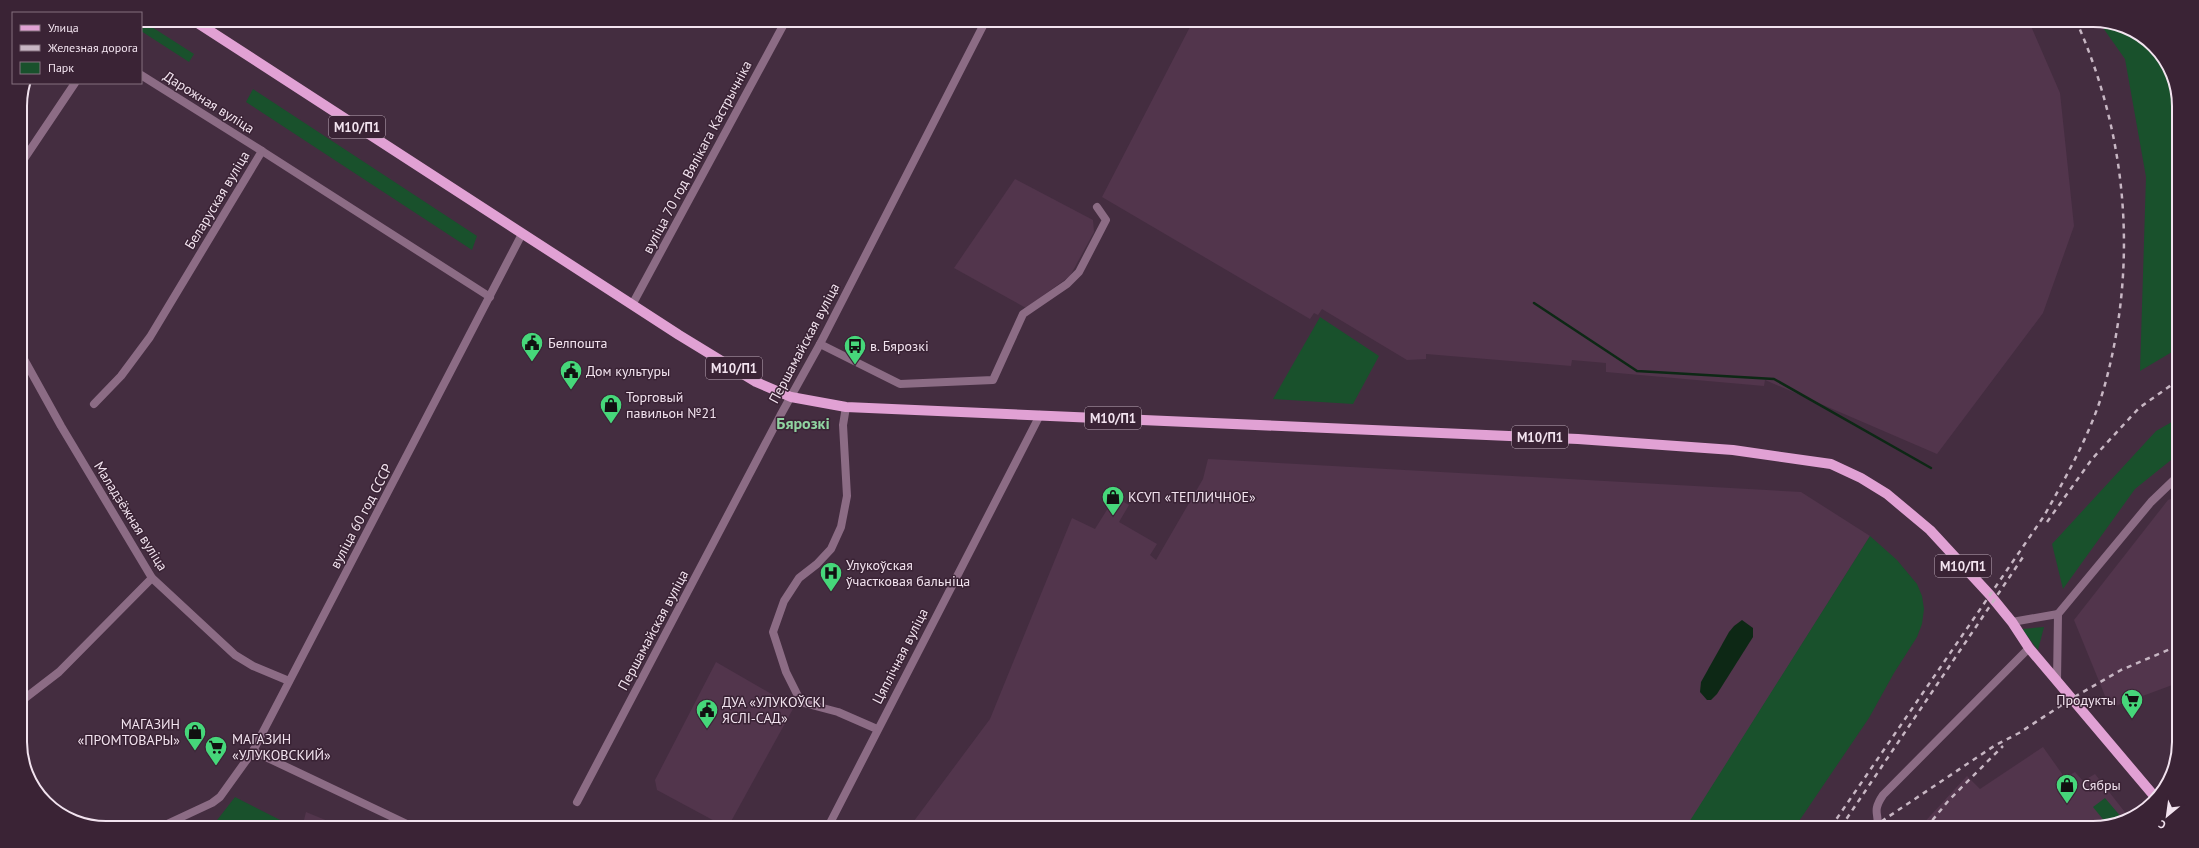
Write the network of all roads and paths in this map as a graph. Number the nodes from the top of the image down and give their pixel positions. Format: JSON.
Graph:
{"nodes":[{"id":1,"x":204,"y":27,"type":"edge"},
{"id":2,"x":782,"y":27,"type":"edge"},
{"id":3,"x":982,"y":27,"type":"edge"},
{"id":4,"x":142,"y":76,"type":"edge"},
{"id":5,"x":74,"y":84,"type":"edge"},
{"id":6,"x":262,"y":150,"type":"junction"},
{"id":7,"x":27,"y":155,"type":"edge"},
{"id":8,"x":1097,"y":207,"type":"dead end"},
{"id":9,"x":522,"y":234,"type":"junction"},
{"id":10,"x":490,"y":297,"type":"junction"},
{"id":11,"x":632,"y":305,"type":"junction"},
{"id":12,"x":820,"y":344,"type":"junction"},
{"id":13,"x":27,"y":364,"type":"edge"},
{"id":14,"x":791,"y":397,"type":"junction"},
{"id":15,"x":94,"y":404,"type":"dead end"},
{"id":16,"x":846,"y":407,"type":"junction"},
{"id":17,"x":1040,"y":415,"type":"junction"},
{"id":18,"x":2172,"y":482,"type":"edge"},
{"id":19,"x":152,"y":578,"type":"junction"},
{"id":20,"x":2058,"y":614,"type":"junction"},
{"id":21,"x":2012,"y":622,"type":"junction"},
{"id":22,"x":2029,"y":648,"type":"junction"},
{"id":23,"x":289,"y":681,"type":"junction"},
{"id":24,"x":2057,"y":681,"type":"junction"},
{"id":25,"x":27,"y":696,"type":"edge"},
{"id":26,"x":877,"y":729,"type":"junction"},
{"id":27,"x":253,"y":751,"type":"junction"},
{"id":28,"x":2152,"y":794,"type":"edge"},
{"id":29,"x":577,"y":802,"type":"dead end"},
{"id":30,"x":173,"y":821,"type":"edge"},
{"id":31,"x":401,"y":821,"type":"edge"},
{"id":32,"x":830,"y":821,"type":"edge"},
{"id":33,"x":1876,"y":821,"type":"edge"}],
"edges":[{"from":1,"to":9,"type":"main road","number":"М10/П1"},
{"from":2,"to":11,"type":"street","name":"вуліца 70 год Вялікага Кастрычніка"},
{"from":3,"to":12,"type":"street","name":"Першамайская вуліца"},
{"from":4,"to":6,"type":"street","name":"Дарожная вуліца"},
{"from":5,"to":7,"type":"street"},
{"from":6,"to":10,"type":"street","name":"Беларуская вуліца"},
{"from":6,"to":15,"type":"street","name":"Беларуская вуліца"},
{"from":8,"to":12,"type":"street"},
{"from":9,"to":10,"type":"street","name":"вуліца 60 год СССР"},
{"from":9,"to":11,"type":"main road","number":"М10/П1"},
{"from":10,"to":23,"type":"street","name":"вуліца 60 год СССР"},
{"from":11,"to":14,"type":"main road","number":"М10/П1"},
{"from":12,"to":14,"type":"street","name":"Першамайская вуліца"},
{"from":13,"to":19,"type":"street","name":"Маладзёжная вуліца"},
{"from":14,"to":16,"type":"main road","number":"М10/П1"},
{"from":14,"to":29,"type":"street","name":"Першамайская вуліца"},
{"from":16,"to":17,"type":"main road","number":"М10/П1"},
{"from":16,"to":26,"type":"street"},
{"from":17,"to":21,"type":"main road","number":"М10/П1"},
{"from":17,"to":26,"type":"street","name":"Цяплічная вуліца"},
{"from":18,"to":20,"type":"street"},
{"from":19,"to":23,"type":"street","name":"Маладзёжная вуліца"},
{"from":19,"to":25,"type":"street"},
{"from":20,"to":21,"type":"street"},
{"from":20,"to":24,"type":"street"},
{"from":21,"to":22,"type":"main road","number":"М10/П1"},
{"from":22,"to":24,"type":"main road","number":"М10/П1"},
{"from":22,"to":33,"type":"street"},
{"from":23,"to":27,"type":"street","name":"вуліца 60 год СССР"},
{"from":24,"to":28,"type":"main road","number":"М10/П1"},
{"from":26,"to":32,"type":"street","name":"Цяплічная вуліца"},
{"from":27,"to":30,"type":"street","name":"вуліца 60 год СССР"},
{"from":27,"to":31,"type":"street"}]}
